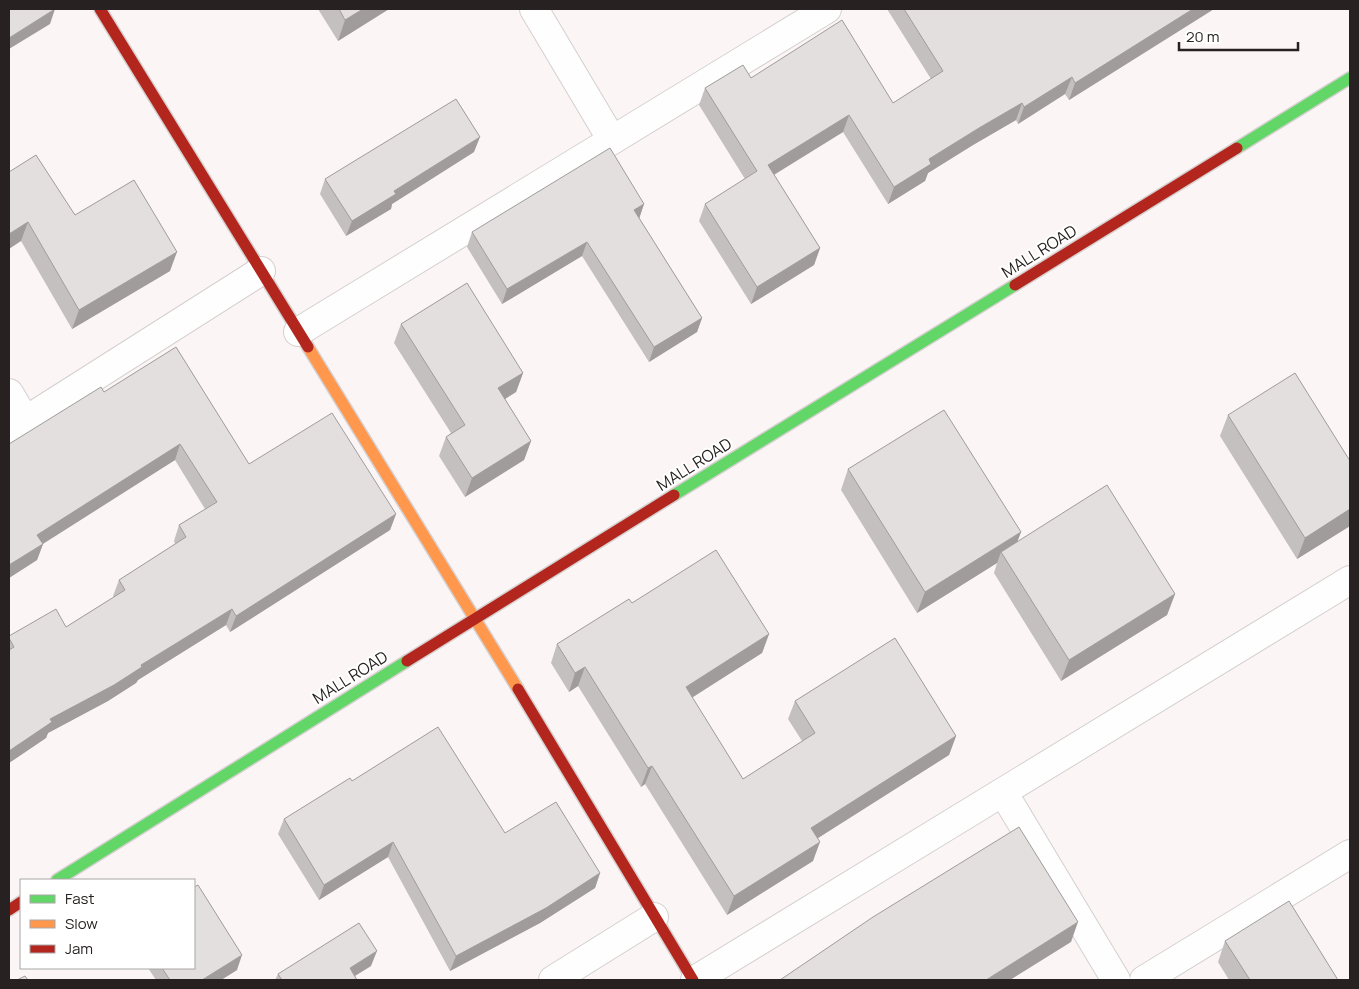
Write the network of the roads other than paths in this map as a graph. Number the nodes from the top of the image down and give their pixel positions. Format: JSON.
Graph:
{"nodes":[{"id":1,"x":100,"y":9,"type":"edge"},
{"id":2,"x":534,"y":9,"type":"edge"},
{"id":3,"x":827,"y":9,"type":"edge"},
{"id":4,"x":1350,"y":78,"type":"edge"},
{"id":5,"x":612,"y":140,"type":"junction"},
{"id":6,"x":261,"y":271,"type":"junction"},
{"id":7,"x":298,"y":332,"type":"junction"},
{"id":8,"x":9,"y":393,"type":"edge"},
{"id":9,"x":17,"y":426,"type":"edge"},
{"id":10,"x":1350,"y":580,"type":"edge"},
{"id":11,"x":475,"y":618,"type":"junction"},
{"id":12,"x":1003,"y":792,"type":"junction"},
{"id":13,"x":1350,"y":854,"type":"edge"},
{"id":14,"x":58,"y":879,"type":"edge"},
{"id":15,"x":20,"y":903,"type":"edge"},
{"id":16,"x":9,"y":910,"type":"edge"},
{"id":17,"x":654,"y":917,"type":"junction"},
{"id":18,"x":553,"y":980,"type":"edge"},
{"id":19,"x":694,"y":980,"type":"edge"},
{"id":20,"x":1116,"y":980,"type":"edge"},
{"id":21,"x":1144,"y":980,"type":"edge"}],
"edges":[{"from":1,"to":6,"type":"street"},
{"from":2,"to":5,"type":"street"},
{"from":3,"to":5,"type":"street"},
{"from":4,"to":11,"type":"street","name":"MALL ROAD"},
{"from":5,"to":7,"type":"street"},
{"from":6,"to":7,"type":"street"},
{"from":6,"to":9,"type":"street"},
{"from":7,"to":11,"type":"street"},
{"from":8,"to":9,"type":"street"},
{"from":10,"to":12,"type":"street"},
{"from":11,"to":14,"type":"street","name":"MALL ROAD"},
{"from":11,"to":17,"type":"street"},
{"from":12,"to":19,"type":"street"},
{"from":12,"to":20,"type":"street"},
{"from":13,"to":21,"type":"street"},
{"from":15,"to":16,"type":"street"},
{"from":17,"to":18,"type":"street"},
{"from":17,"to":19,"type":"street"}]}
